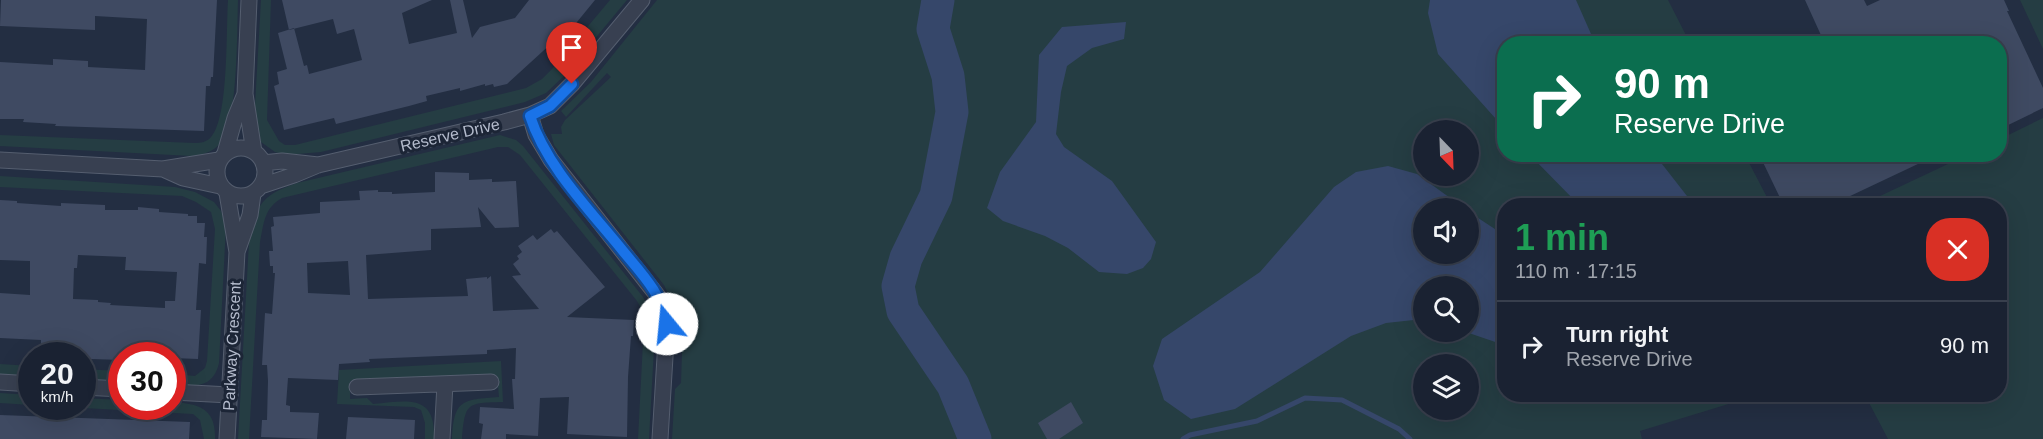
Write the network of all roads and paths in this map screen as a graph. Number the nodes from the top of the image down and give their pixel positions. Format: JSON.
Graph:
{"nodes":[{"id":1,"x":249,"y":0,"type":"edge"},
{"id":2,"x":642,"y":0,"type":"edge"},
{"id":3,"x":245,"y":94,"type":"junction"},
{"id":4,"x":530,"y":116,"type":"junction"},
{"id":5,"x":222,"y":157,"type":"junction"},
{"id":6,"x":259,"y":157,"type":"junction"},
{"id":7,"x":0,"y":160,"type":"edge"},
{"id":8,"x":318,"y":165,"type":"junction"},
{"id":9,"x":163,"y":169,"type":"junction"},
{"id":10,"x":224,"y":190,"type":"junction"},
{"id":11,"x":257,"y":190,"type":"junction"},
{"id":12,"x":237,"y":252,"type":"junction"},
{"id":13,"x":0,"y":382,"type":"edge"},
{"id":14,"x":491,"y":382,"type":"dead end"},
{"id":15,"x":18,"y":383,"type":"edge"},
{"id":16,"x":445,"y":384,"type":"junction"},
{"id":17,"x":357,"y":387,"type":"dead end"},
{"id":18,"x":186,"y":393,"type":"edge"},
{"id":19,"x":230,"y":395,"type":"junction"},
{"id":20,"x":227,"y":439,"type":"edge"},
{"id":21,"x":442,"y":439,"type":"edge"},
{"id":22,"x":660,"y":439,"type":"edge"}],
"edges":[{"from":1,"to":3,"type":"street"},
{"from":2,"to":4,"type":"street","name":"Reserve Drive"},
{"from":3,"to":5,"type":"street"},
{"from":3,"to":6,"type":"street"},
{"from":4,"to":8,"type":"street","name":"Reserve Drive"},
{"from":4,"to":22,"type":"street"},
{"from":5,"to":6,"type":"street"},
{"from":5,"to":9,"type":"street"},
{"from":5,"to":10,"type":"street"},
{"from":6,"to":8,"type":"street","name":"Reserve Drive"},
{"from":6,"to":11,"type":"street"},
{"from":7,"to":9,"type":"street"},
{"from":8,"to":11,"type":"street","name":"Reserve Drive"},
{"from":9,"to":10,"type":"street"},
{"from":10,"to":11,"type":"street"},
{"from":10,"to":12,"type":"street","name":"Parkway Crescent"},
{"from":11,"to":12,"type":"street","name":"Parkway Crescent"},
{"from":12,"to":19,"type":"street","name":"Parkway Crescent"},
{"from":13,"to":15,"type":"street"},
{"from":14,"to":16,"type":"street"},
{"from":16,"to":17,"type":"street"},
{"from":16,"to":21,"type":"street"},
{"from":18,"to":19,"type":"street"},
{"from":19,"to":20,"type":"street","name":"Parkway Crescent"}]}
